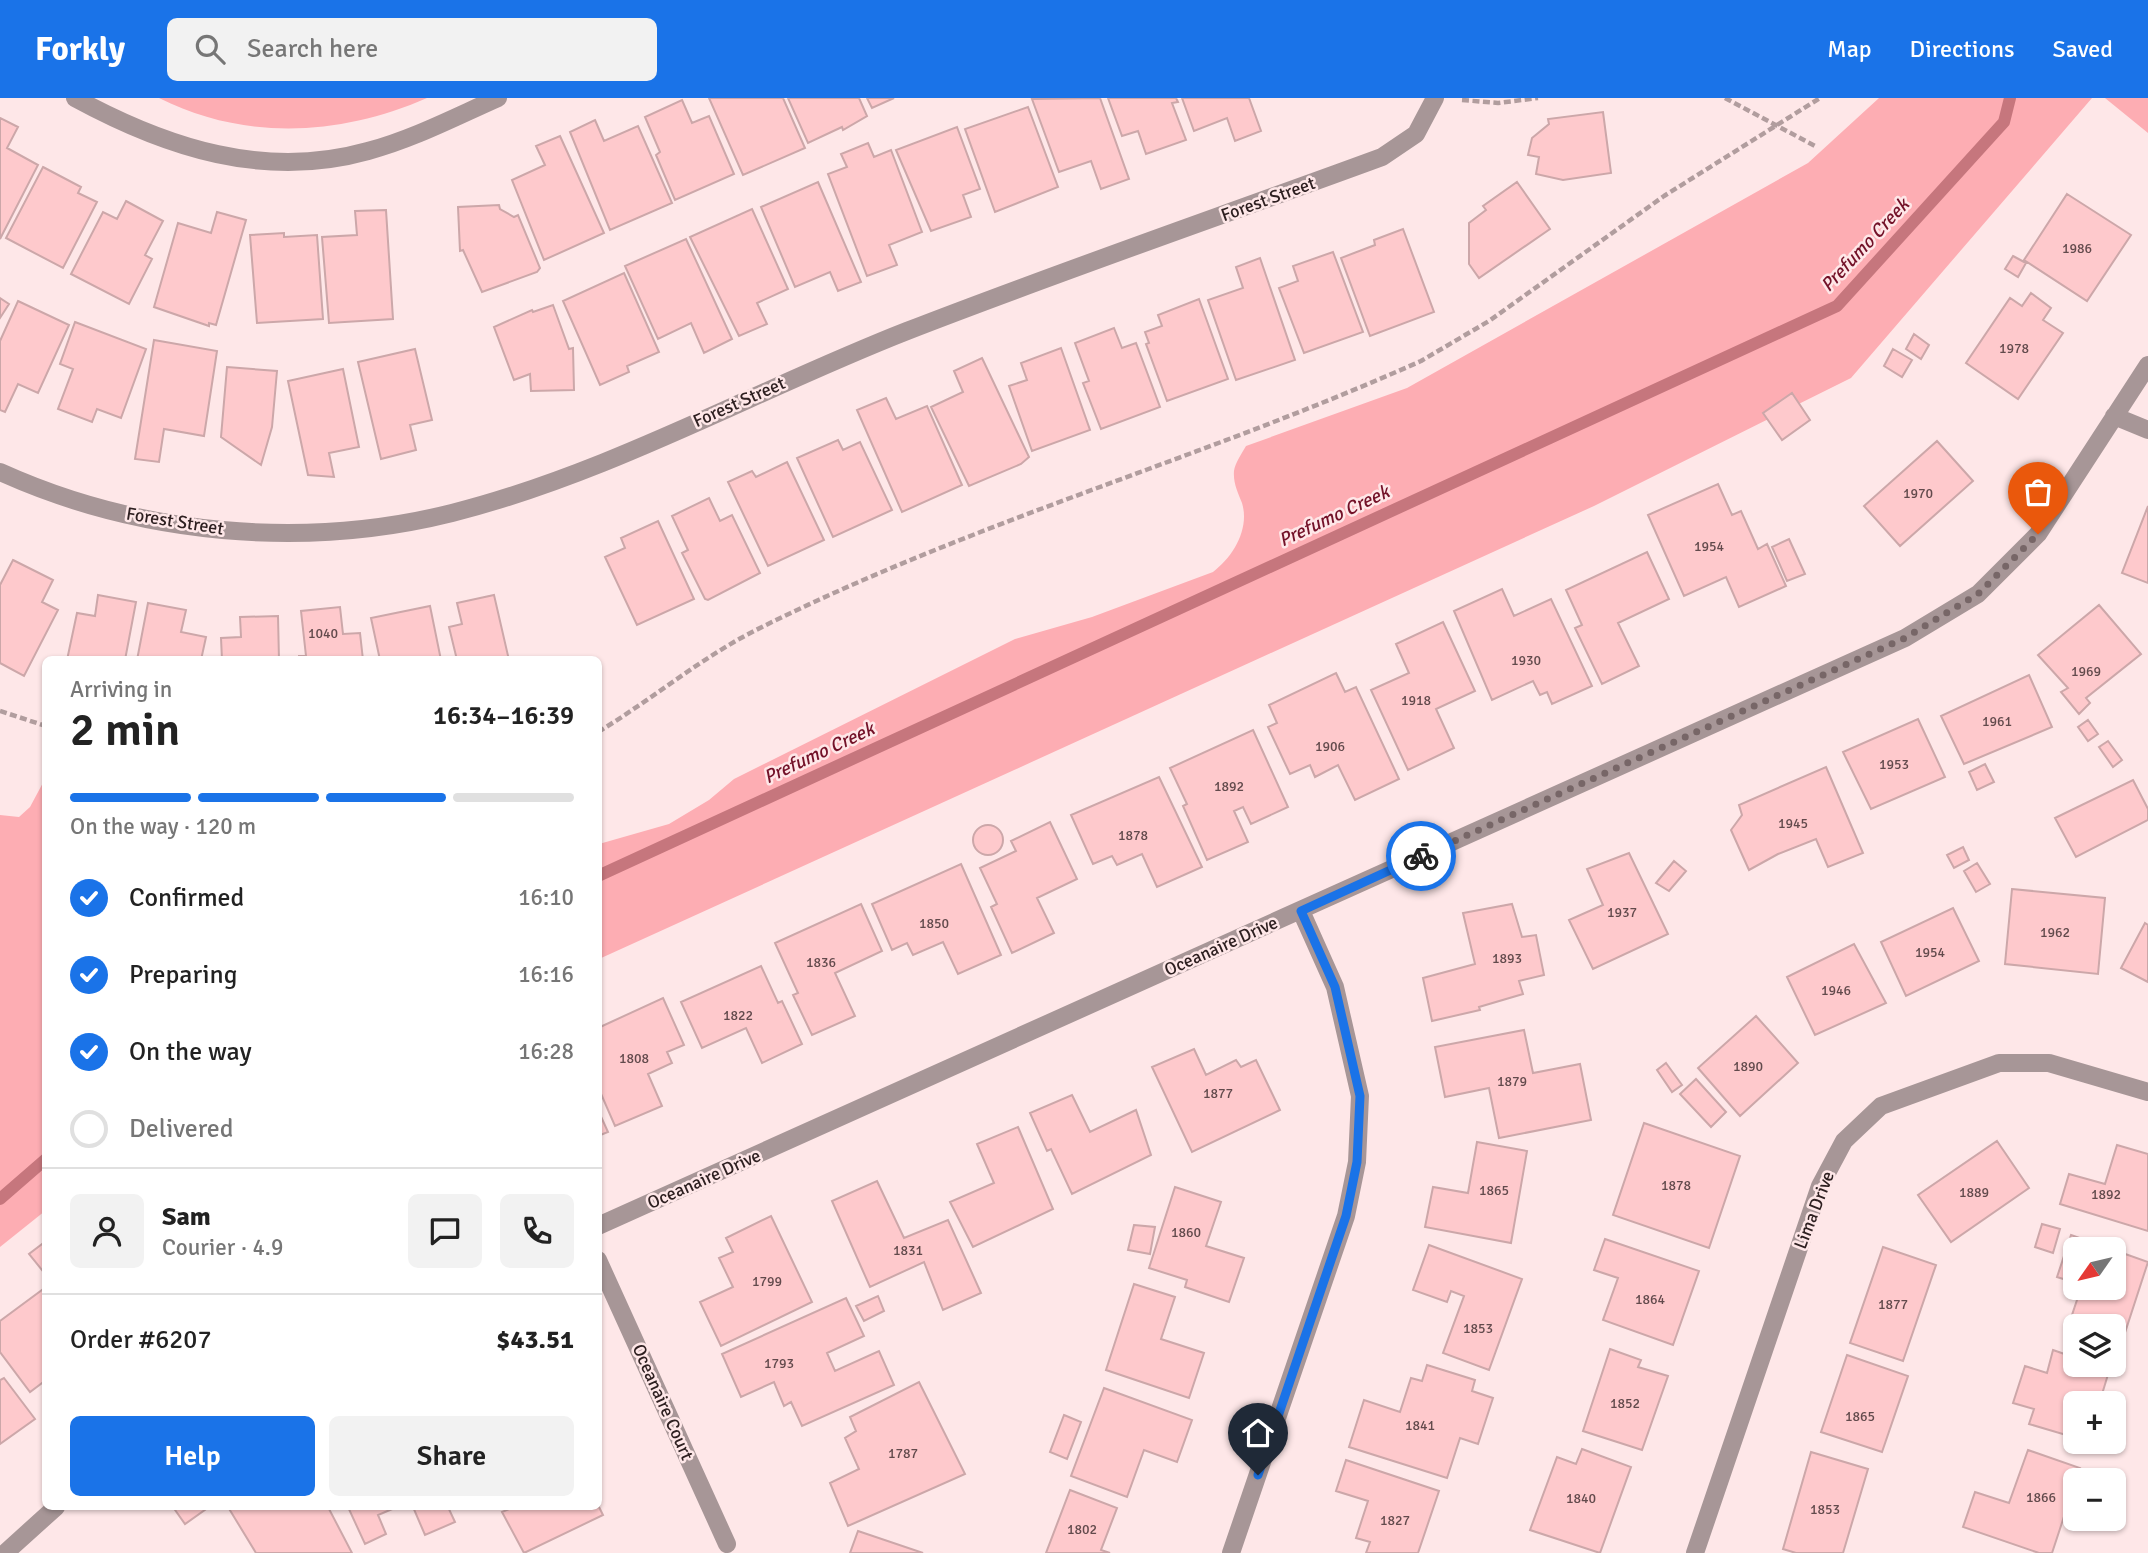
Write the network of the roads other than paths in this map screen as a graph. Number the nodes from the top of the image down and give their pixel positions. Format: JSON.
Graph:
{"nodes":[{"id":1,"x":75,"y":98,"type":"edge"},
{"id":2,"x":498,"y":98,"type":"edge"},
{"id":3,"x":1435,"y":98,"type":"edge"},
{"id":4,"x":2148,"y":365,"type":"edge"},
{"id":5,"x":2114,"y":416,"type":"junction"},
{"id":6,"x":2148,"y":430,"type":"edge"},
{"id":7,"x":0,"y":472,"type":"edge"},
{"id":8,"x":1301,"y":911,"type":"junction"},
{"id":9,"x":2148,"y":1092,"type":"edge"},
{"id":10,"x":602,"y":1224,"type":"edge"},
{"id":11,"x":602,"y":1269,"type":"edge"},
{"id":12,"x":53,"y":1510,"type":"edge"},
{"id":13,"x":727,"y":1544,"type":"dead end"},
{"id":14,"x":5,"y":1553,"type":"edge"},
{"id":15,"x":1231,"y":1553,"type":"edge"},
{"id":16,"x":1695,"y":1553,"type":"edge"}],
"edges":[{"from":1,"to":2,"type":"street"},
{"from":3,"to":7,"type":"street","name":"Forest Street"},
{"from":4,"to":5,"type":"street"},
{"from":5,"to":6,"type":"street"},
{"from":5,"to":8,"type":"street","name":"Oceanaire Drive"},
{"from":8,"to":10,"type":"street","name":"Oceanaire Drive"},
{"from":8,"to":15,"type":"street"},
{"from":9,"to":16,"type":"street","name":"Lima Drive"},
{"from":11,"to":13,"type":"street","name":"Oceanaire Court"},
{"from":12,"to":14,"type":"street"}]}
